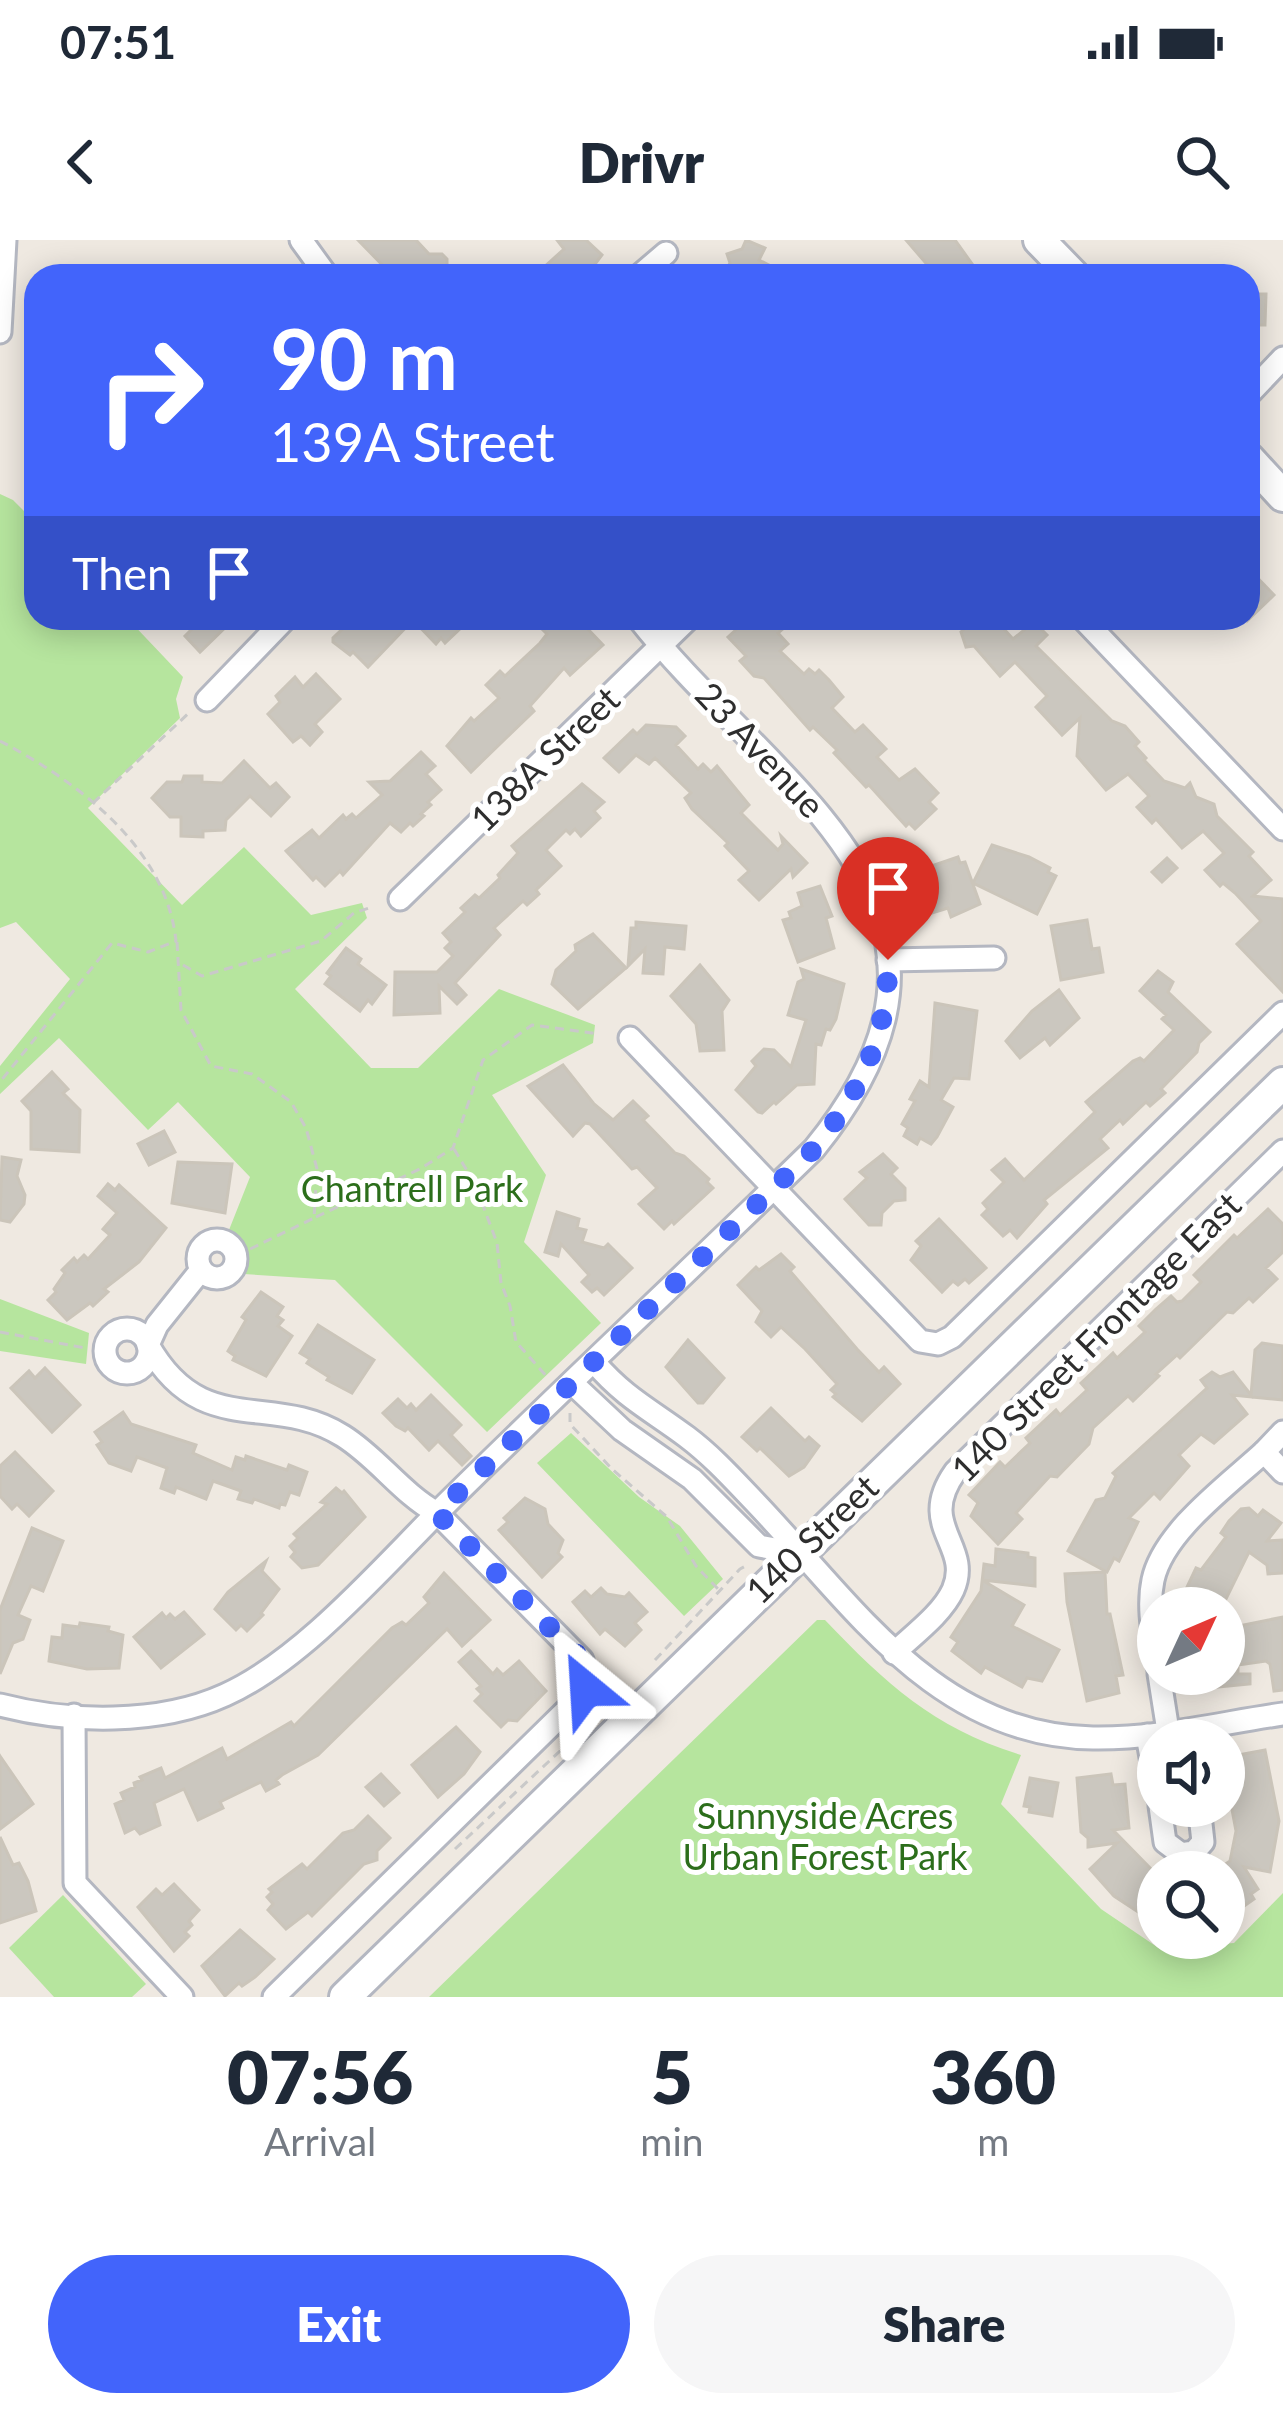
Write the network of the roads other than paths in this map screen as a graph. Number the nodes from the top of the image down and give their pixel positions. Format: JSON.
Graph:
{"nodes":[{"id":1,"x":5,"y":240,"type":"edge"},
{"id":2,"x":1039,"y":240,"type":"edge"},
{"id":3,"x":666,"y":254,"type":"dead end"},
{"id":4,"x":654,"y":264,"type":"edge"},
{"id":5,"x":1062,"y":264,"type":"edge"},
{"id":6,"x":0,"y":332,"type":"edge"},
{"id":7,"x":1283,"y":358,"type":"edge"},
{"id":8,"x":1260,"y":382,"type":"edge"},
{"id":9,"x":1260,"y":471,"type":"edge"},
{"id":10,"x":1283,"y":496,"type":"edge"},
{"id":11,"x":274,"y":630,"type":"edge"},
{"id":12,"x":649,"y":630,"type":"edge"},
{"id":13,"x":677,"y":630,"type":"edge"},
{"id":14,"x":1093,"y":630,"type":"edge"},
{"id":15,"x":662,"y":645,"type":"junction"},
{"id":16,"x":207,"y":700,"type":"road end"},
{"id":17,"x":1283,"y":829,"type":"edge"},
{"id":18,"x":400,"y":899,"type":"dead end"},
{"id":19,"x":994,"y":958,"type":"dead end"},
{"id":20,"x":888,"y":960,"type":"junction"},
{"id":21,"x":1283,"y":1012,"type":"edge"},
{"id":22,"x":630,"y":1038,"type":"dead end"},
{"id":23,"x":1283,"y":1083,"type":"edge"},
{"id":24,"x":1283,"y":1151,"type":"edge"},
{"id":25,"x":774,"y":1188,"type":"junction"},
{"id":26,"x":201,"y":1270,"type":"dead end"},
{"id":27,"x":595,"y":1363,"type":"junction"},
{"id":28,"x":566,"y":1391,"type":"junction"},
{"id":29,"x":1283,"y":1432,"type":"edge"},
{"id":30,"x":1264,"y":1452,"type":"junction"},
{"id":31,"x":711,"y":1458,"type":"junction"},
{"id":32,"x":1283,"y":1472,"type":"edge"},
{"id":33,"x":692,"y":1479,"type":"junction"},
{"id":34,"x":437,"y":1513,"type":"junction"},
{"id":35,"x":797,"y":1553,"type":"junction"},
{"id":36,"x":1153,"y":1587,"type":"edge"},
{"id":37,"x":893,"y":1653,"type":"junction"},
{"id":38,"x":0,"y":1705,"type":"edge"},
{"id":39,"x":1283,"y":1714,"type":"edge"},
{"id":40,"x":74,"y":1715,"type":"junction"},
{"id":41,"x":1245,"y":1721,"type":"edge"},
{"id":42,"x":1137,"y":1736,"type":"edge"},
{"id":43,"x":1164,"y":1827,"type":"edge"},
{"id":44,"x":1201,"y":1827,"type":"edge"},
{"id":45,"x":182,"y":1997,"type":"edge"},
{"id":46,"x":274,"y":1997,"type":"edge"},
{"id":47,"x":344,"y":1997,"type":"edge"}],
"edges":[{"from":1,"to":6,"type":"street"},
{"from":2,"to":5,"type":"main road"},
{"from":3,"to":4,"type":"street"},
{"from":7,"to":8,"type":"street"},
{"from":9,"to":10,"type":"main road"},
{"from":11,"to":16,"type":"street"},
{"from":12,"to":15,"type":"street","name":"23 Avenue"},
{"from":13,"to":15,"type":"street","name":"138A Street"},
{"from":14,"to":17,"type":"street"},
{"from":15,"to":18,"type":"street","name":"138A Street"},
{"from":15,"to":20,"type":"street","name":"23 Avenue"},
{"from":19,"to":20,"type":"street"},
{"from":20,"to":25,"type":"street","name":"23 Avenue"},
{"from":21,"to":25,"type":"street"},
{"from":22,"to":25,"type":"street"},
{"from":23,"to":35,"type":"main road","name":"140 Street"},
{"from":24,"to":37,"type":"street","name":"140 Street Frontage East"},
{"from":25,"to":27,"type":"street","name":"23 Avenue"},
{"from":26,"to":34,"type":"street"},
{"from":27,"to":28,"type":"street","name":"23 Avenue"},
{"from":27,"to":31,"type":"street"},
{"from":28,"to":33,"type":"street"},
{"from":28,"to":34,"type":"street","name":"23 Avenue"},
{"from":29,"to":30,"type":"street"},
{"from":30,"to":32,"type":"street"},
{"from":30,"to":36,"type":"street"},
{"from":31,"to":33,"type":"street"},
{"from":31,"to":35,"type":"street"},
{"from":33,"to":35,"type":"street"},
{"from":34,"to":40,"type":"street","name":"23 Avenue"},
{"from":34,"to":46,"type":"street"},
{"from":35,"to":37,"type":"street"},
{"from":35,"to":47,"type":"main road","name":"140 Street"},
{"from":37,"to":42,"type":"street"},
{"from":38,"to":40,"type":"street","name":"23 Avenue"},
{"from":39,"to":41,"type":"street"},
{"from":40,"to":45,"type":"street"},
{"from":43,"to":44,"type":"street"}]}
